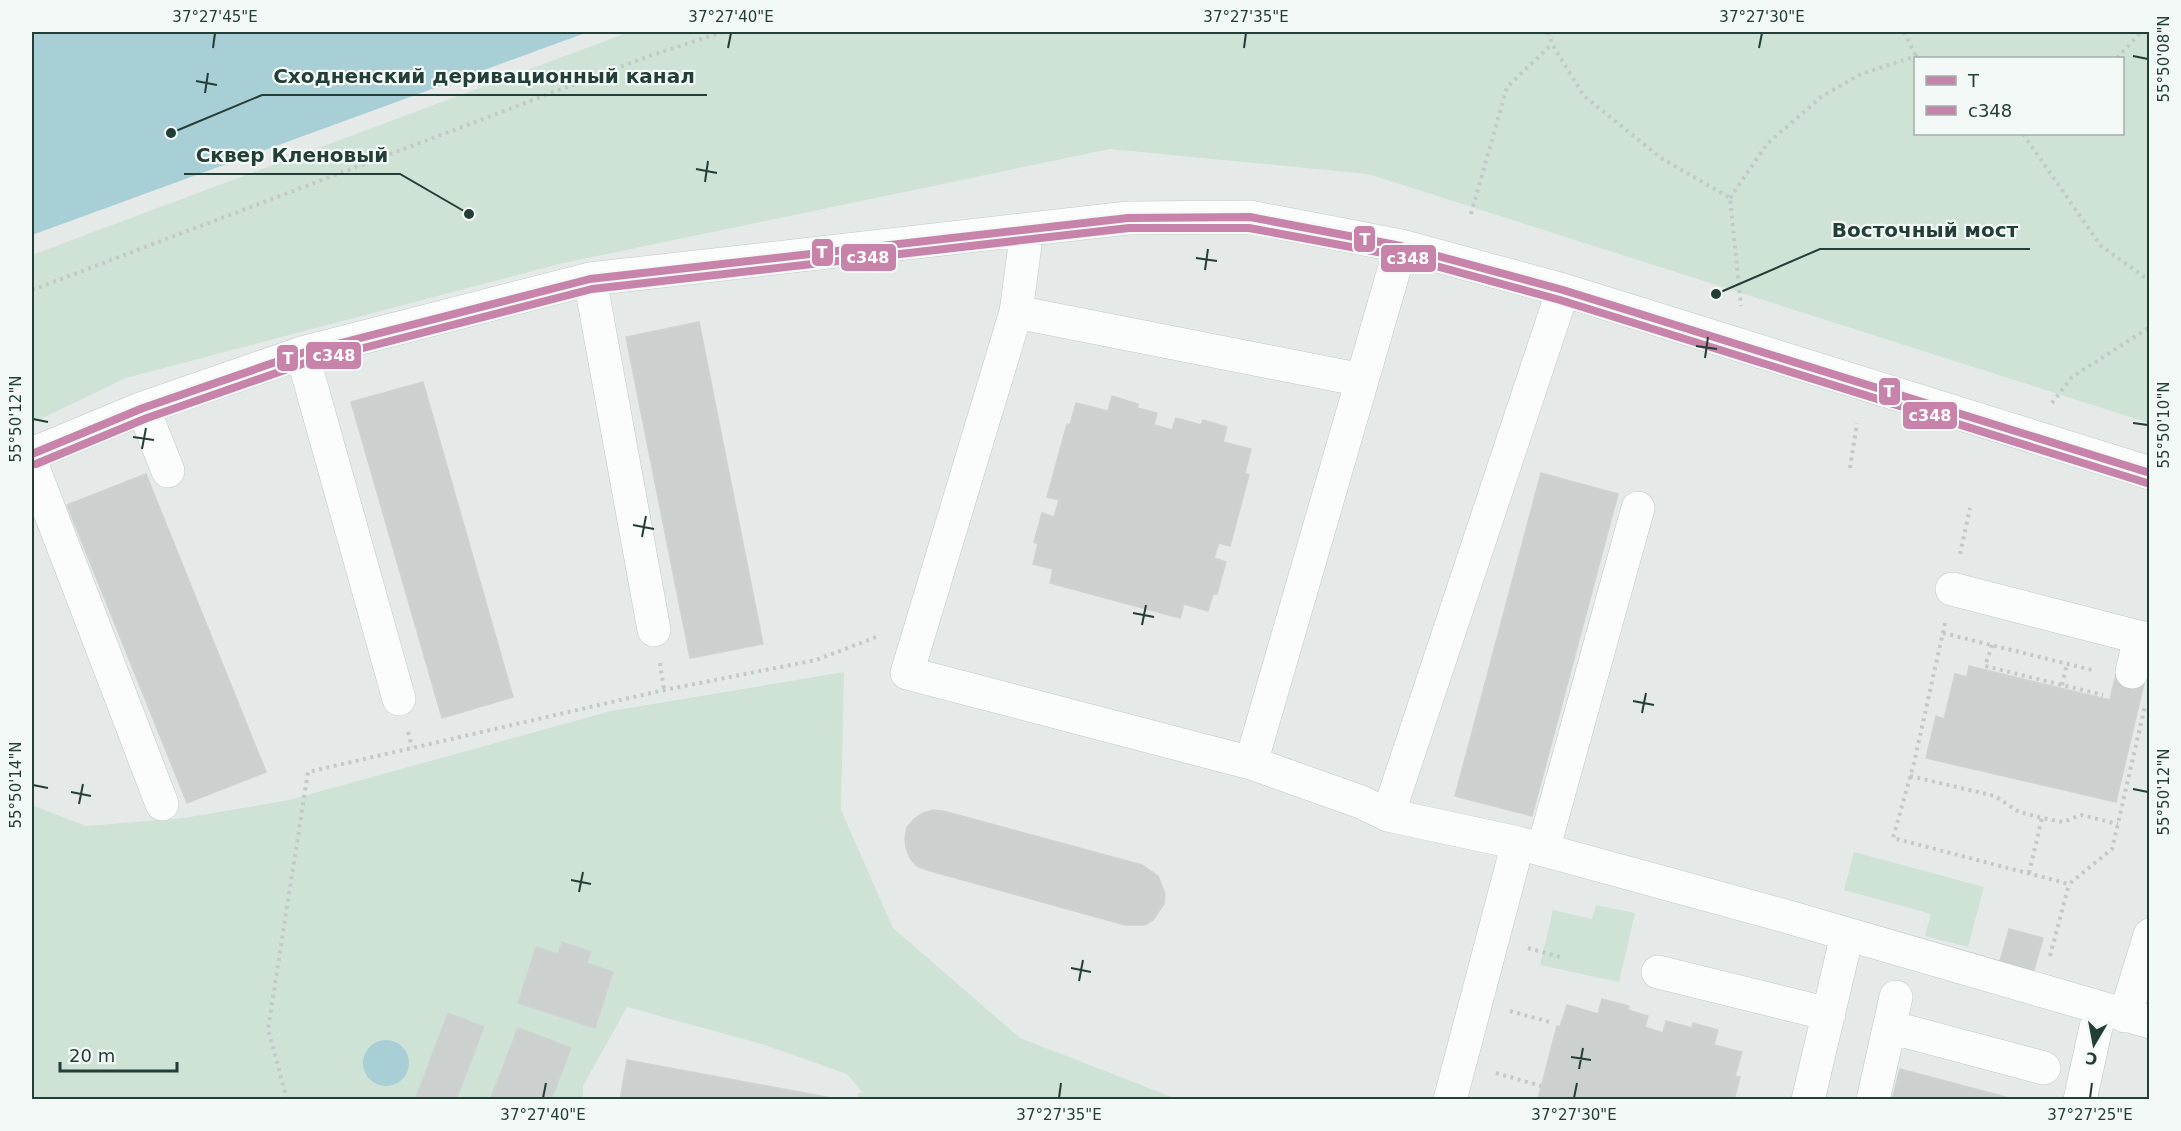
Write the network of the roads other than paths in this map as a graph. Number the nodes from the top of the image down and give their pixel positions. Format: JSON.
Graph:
{"nodes":[{"id":1,"x":1027,"y":230,"type":"junction"},
{"id":2,"x":1401,"y":246,"type":"junction"},
{"id":3,"x":590,"y":279,"type":"junction"},
{"id":4,"x":1563,"y":290,"type":"junction"},
{"id":5,"x":1016,"y":312,"type":"junction"},
{"id":6,"x":303,"y":353,"type":"junction"},
{"id":7,"x":1362,"y":380,"type":"junction"},
{"id":8,"x":143,"y":408,"type":"junction"},
{"id":9,"x":32,"y":454,"type":"edge"},
{"id":10,"x":32,"y":465,"type":"edge"},
{"id":11,"x":168,"y":471,"type":"dead end"},
{"id":12,"x":2150,"y":473,"type":"edge"},
{"id":13,"x":1638,"y":508,"type":"dead end"},
{"id":14,"x":1952,"y":590,"type":"road end"},
{"id":15,"x":654,"y":630,"type":"dead end"},
{"id":16,"x":2145,"y":638,"type":"edge"},
{"id":17,"x":2122,"y":684,"type":"road end"},
{"id":18,"x":399,"y":699,"type":"dead end"},
{"id":19,"x":1251,"y":763,"type":"junction"},
{"id":20,"x":162,"y":804,"type":"dead end"},
{"id":21,"x":1388,"y":814,"type":"junction"},
{"id":22,"x":1531,"y":847,"type":"junction"},
{"id":23,"x":1847,"y":935,"type":"junction"},
{"id":24,"x":2146,"y":956,"type":"edge"},
{"id":25,"x":1658,"y":972,"type":"dead end"},
{"id":26,"x":1828,"y":1014,"type":"junction"},
{"id":27,"x":2125,"y":1016,"type":"edge"},
{"id":28,"x":2044,"y":1068,"type":"dead end"},
{"id":29,"x":1450,"y":1100,"type":"edge"},
{"id":30,"x":1808,"y":1100,"type":"edge"},
{"id":31,"x":1873,"y":1100,"type":"edge"},
{"id":32,"x":2080,"y":1100,"type":"edge"}],
"edges":[{"from":1,"to":2,"type":"street"},
{"from":1,"to":3,"type":"street"},
{"from":1,"to":5,"type":"street"},
{"from":2,"to":4,"type":"street"},
{"from":2,"to":7,"type":"street"},
{"from":3,"to":6,"type":"street"},
{"from":3,"to":15,"type":"street"},
{"from":4,"to":12,"type":"street"},
{"from":4,"to":21,"type":"street"},
{"from":5,"to":7,"type":"street"},
{"from":5,"to":19,"type":"street"},
{"from":6,"to":8,"type":"street"},
{"from":6,"to":18,"type":"street"},
{"from":7,"to":19,"type":"street"},
{"from":8,"to":9,"type":"street"},
{"from":8,"to":11,"type":"street"},
{"from":10,"to":20,"type":"street"},
{"from":13,"to":22,"type":"street"},
{"from":14,"to":16,"type":"street"},
{"from":16,"to":17,"type":"street"},
{"from":19,"to":21,"type":"street"},
{"from":21,"to":22,"type":"street"},
{"from":22,"to":23,"type":"street"},
{"from":22,"to":29,"type":"street"},
{"from":23,"to":26,"type":"street"},
{"from":23,"to":27,"type":"street"},
{"from":24,"to":27,"type":"street"},
{"from":25,"to":26,"type":"street"},
{"from":26,"to":30,"type":"street"},
{"from":27,"to":32,"type":"street"},
{"from":28,"to":31,"type":"street"}]}
